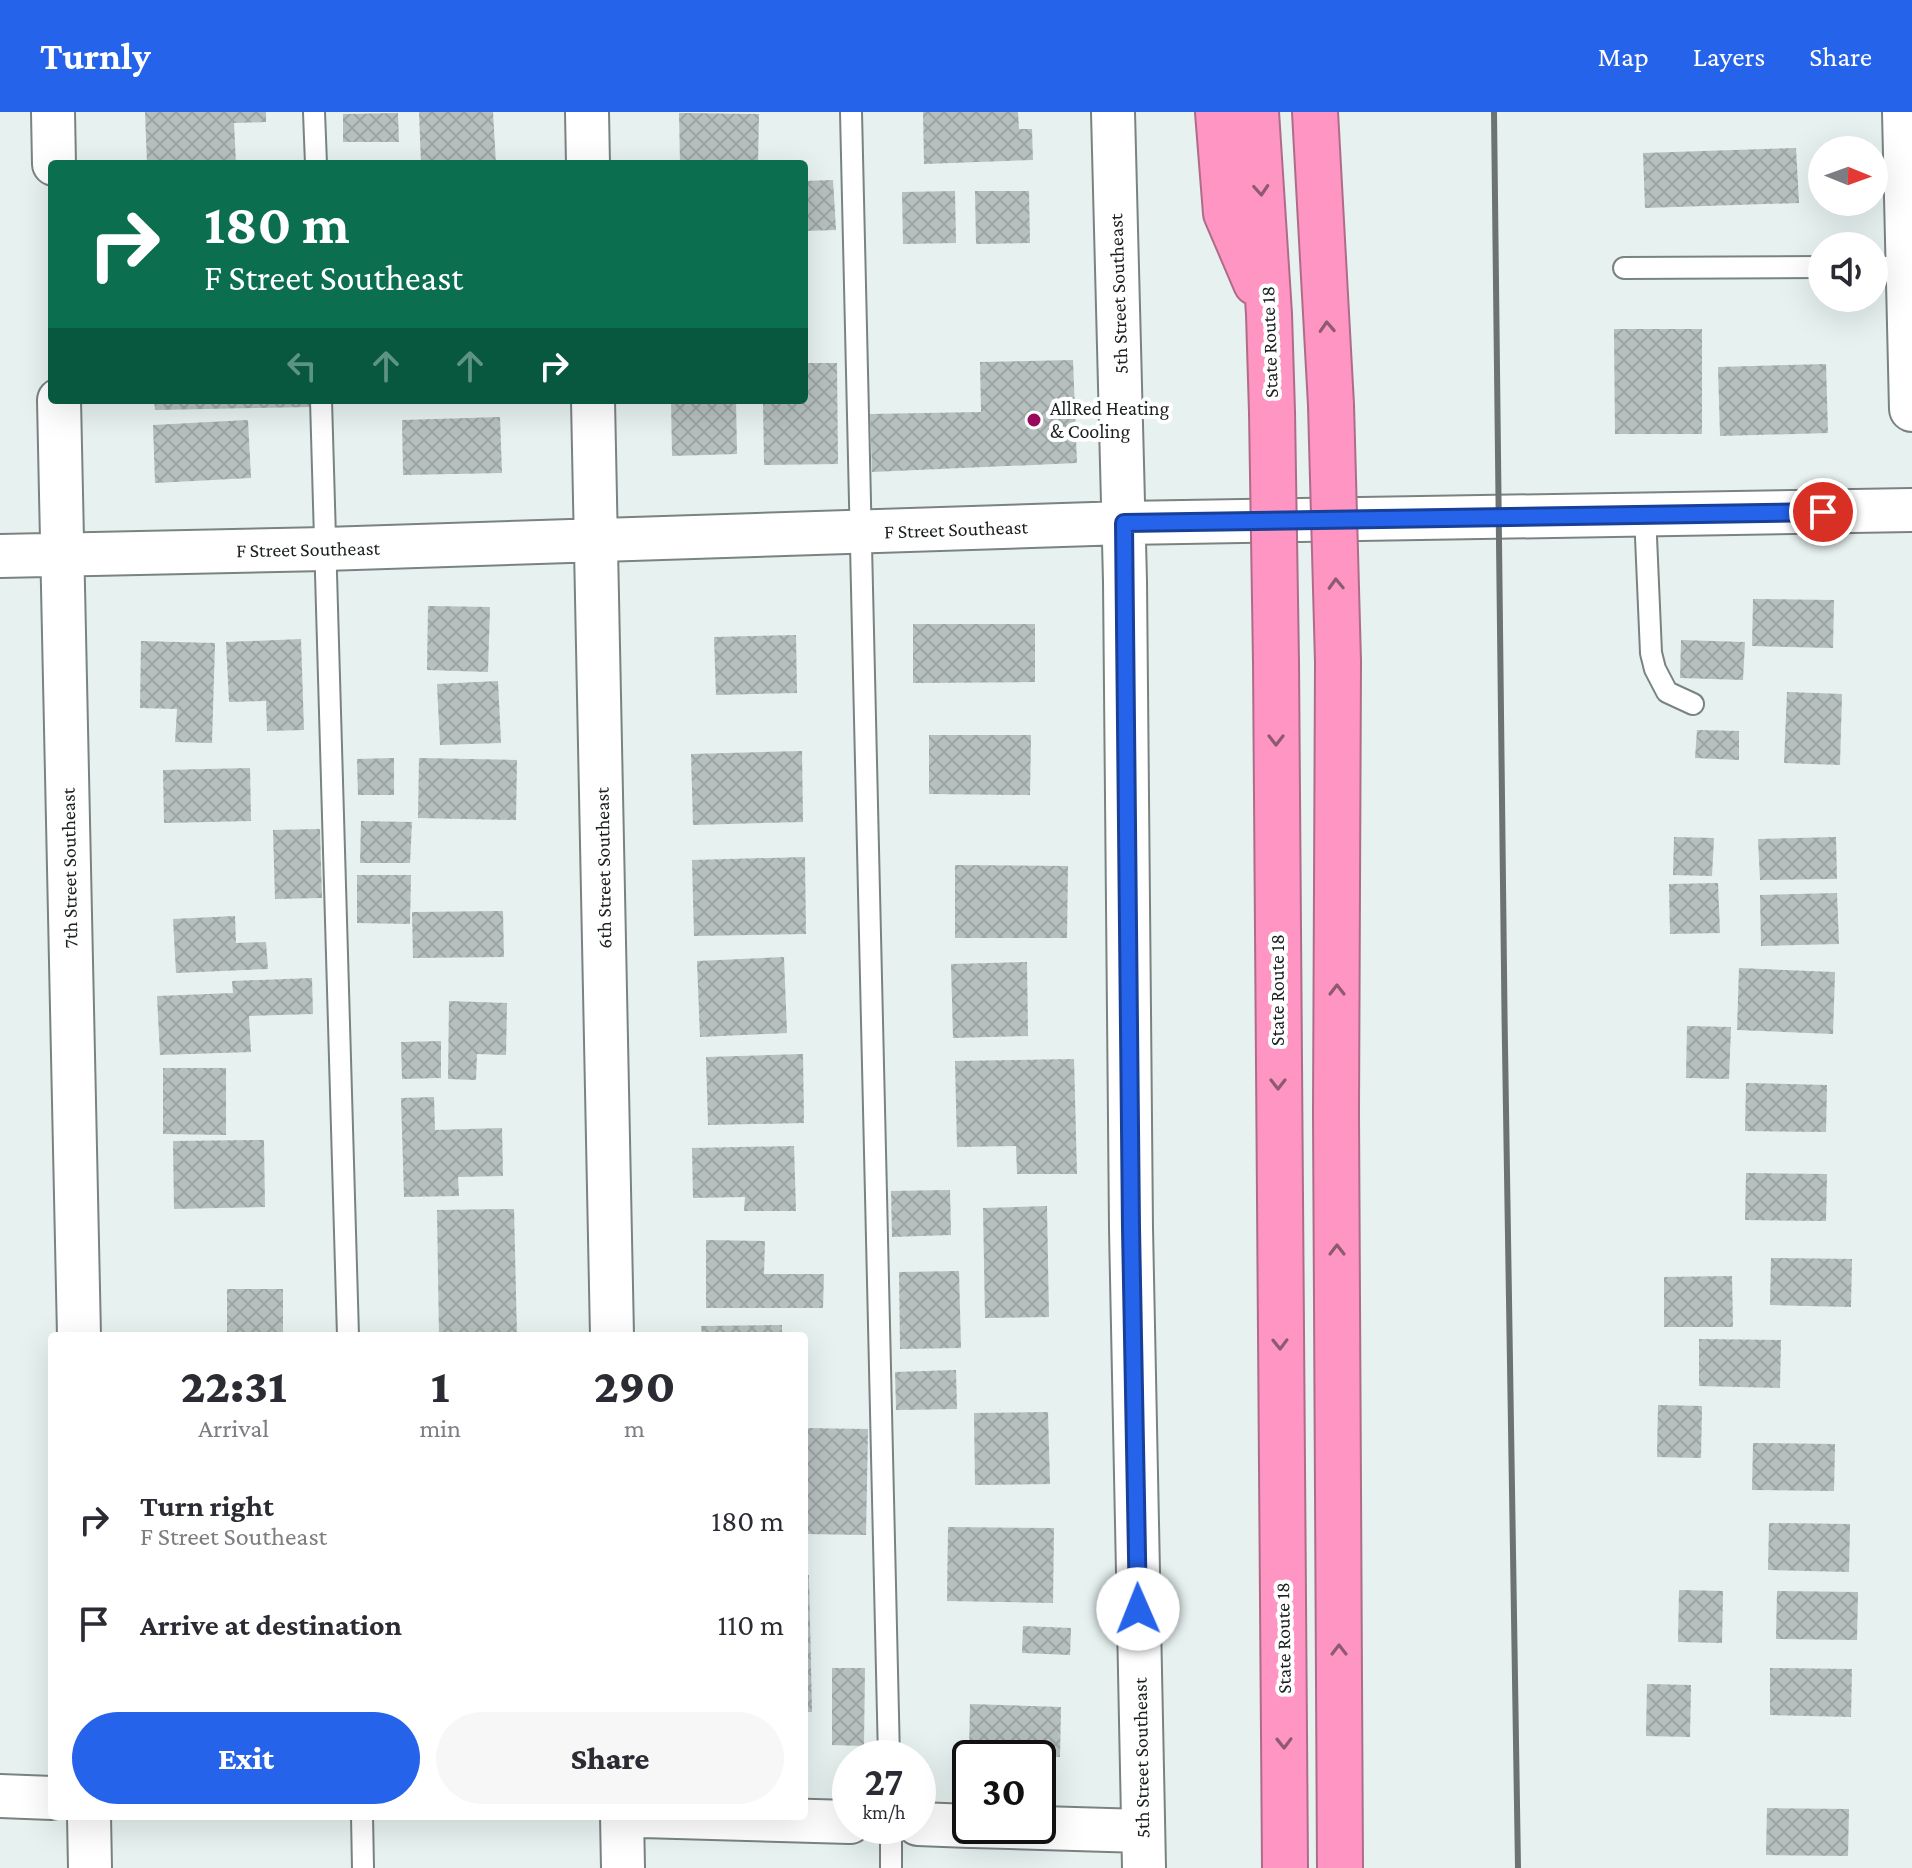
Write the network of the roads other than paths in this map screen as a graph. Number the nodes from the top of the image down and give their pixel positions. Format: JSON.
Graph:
{"nodes":[{"id":1,"x":53,"y":112,"type":"edge"},
{"id":2,"x":314,"y":112,"type":"edge"},
{"id":3,"x":587,"y":112,"type":"edge"},
{"id":4,"x":851,"y":112,"type":"edge"},
{"id":5,"x":1113,"y":112,"type":"edge"},
{"id":6,"x":1218,"y":112,"type":"edge"},
{"id":7,"x":1256,"y":112,"type":"edge"},
{"id":8,"x":1905,"y":112,"type":"edge"},
{"id":9,"x":1316,"y":115,"type":"edge"},
{"id":10,"x":54,"y":160,"type":"edge"},
{"id":11,"x":316,"y":160,"type":"edge"},
{"id":12,"x":588,"y":160,"type":"edge"},
{"id":13,"x":1909,"y":170,"type":"edge"},
{"id":14,"x":1808,"y":267,"type":"edge"},
{"id":15,"x":1892,"y":267,"type":"edge"},
{"id":16,"x":1624,"y":268,"type":"dead end"},
{"id":17,"x":1269,"y":314,"type":"junction"},
{"id":18,"x":59,"y":404,"type":"edge"},
{"id":19,"x":321,"y":404,"type":"edge"},
{"id":20,"x":593,"y":404,"type":"edge"},
{"id":21,"x":1912,"y":409,"type":"edge"},
{"id":22,"x":1912,"y":510,"type":"edge"},
{"id":23,"x":1645,"y":514,"type":"junction"},
{"id":24,"x":1124,"y":523,"type":"junction"},
{"id":25,"x":860,"y":533,"type":"junction"},
{"id":26,"x":597,"y":540,"type":"junction"},
{"id":27,"x":325,"y":549,"type":"junction"},
{"id":28,"x":62,"y":555,"type":"junction"},
{"id":29,"x":0,"y":556,"type":"edge"},
{"id":30,"x":1693,"y":704,"type":"dead end"},
{"id":31,"x":79,"y":1332,"type":"edge"},
{"id":32,"x":348,"y":1332,"type":"edge"},
{"id":33,"x":612,"y":1332,"type":"edge"},
{"id":34,"x":889,"y":1740,"type":"edge"},
{"id":35,"x":0,"y":1796,"type":"edge"},
{"id":36,"x":48,"y":1798,"type":"edge"},
{"id":37,"x":89,"y":1820,"type":"edge"},
{"id":38,"x":362,"y":1820,"type":"edge"},
{"id":39,"x":622,"y":1820,"type":"edge"},
{"id":40,"x":781,"y":1820,"type":"edge"},
{"id":41,"x":832,"y":1821,"type":"edge"},
{"id":42,"x":1056,"y":1838,"type":"edge"},
{"id":43,"x":891,"y":1844,"type":"edge"},
{"id":44,"x":1143,"y":1850,"type":"edge"},
{"id":45,"x":90,"y":1868,"type":"edge"},
{"id":46,"x":363,"y":1868,"type":"edge"},
{"id":47,"x":623,"y":1868,"type":"edge"},
{"id":48,"x":891,"y":1868,"type":"edge"},
{"id":49,"x":1285,"y":1868,"type":"edge"},
{"id":50,"x":1340,"y":1868,"type":"edge"}],
"edges":[{"from":1,"to":10,"type":"street"},
{"from":2,"to":11,"type":"lane"},
{"from":3,"to":12,"type":"street"},
{"from":4,"to":25,"type":"lane"},
{"from":5,"to":24,"type":"street","name":"5th Street Southeast"},
{"from":6,"to":17,"type":"highway"},
{"from":7,"to":17,"type":"highway","name":"State Route 18","one_way":true},
{"from":8,"to":13,"type":"street"},
{"from":50,"to":9,"type":"highway","one_way":true,"bridge":true},
{"from":13,"to":15,"type":"street"},
{"from":14,"to":16,"type":"lane"},
{"from":15,"to":21,"type":"street"},
{"from":17,"to":49,"type":"highway","name":"State Route 18","one_way":true,"bridge":true},
{"from":18,"to":28,"type":"street","name":"7th Street Southeast"},
{"from":19,"to":27,"type":"lane"},
{"from":20,"to":26,"type":"street","name":"6th Street Southeast"},
{"from":22,"to":23,"type":"street","name":"F Street Southeast"},
{"from":23,"to":24,"type":"street","name":"F Street Southeast"},
{"from":23,"to":30,"type":"lane"},
{"from":24,"to":25,"type":"street","name":"F Street Southeast"},
{"from":24,"to":44,"type":"street","name":"5th Street Southeast"},
{"from":25,"to":26,"type":"street","name":"F Street Southeast"},
{"from":25,"to":34,"type":"lane"},
{"from":26,"to":27,"type":"street","name":"F Street Southeast"},
{"from":26,"to":33,"type":"street","name":"6th Street Southeast"},
{"from":27,"to":28,"type":"street","name":"F Street Southeast"},
{"from":27,"to":32,"type":"lane"},
{"from":28,"to":29,"type":"street","name":"F Street Southeast"},
{"from":28,"to":31,"type":"street","name":"7th Street Southeast"},
{"from":35,"to":36,"type":"street"},
{"from":37,"to":45,"type":"street"},
{"from":38,"to":46,"type":"lane"},
{"from":39,"to":47,"type":"street"},
{"from":40,"to":41,"type":"street"},
{"from":42,"to":44,"type":"street"},
{"from":43,"to":48,"type":"lane"}]}
